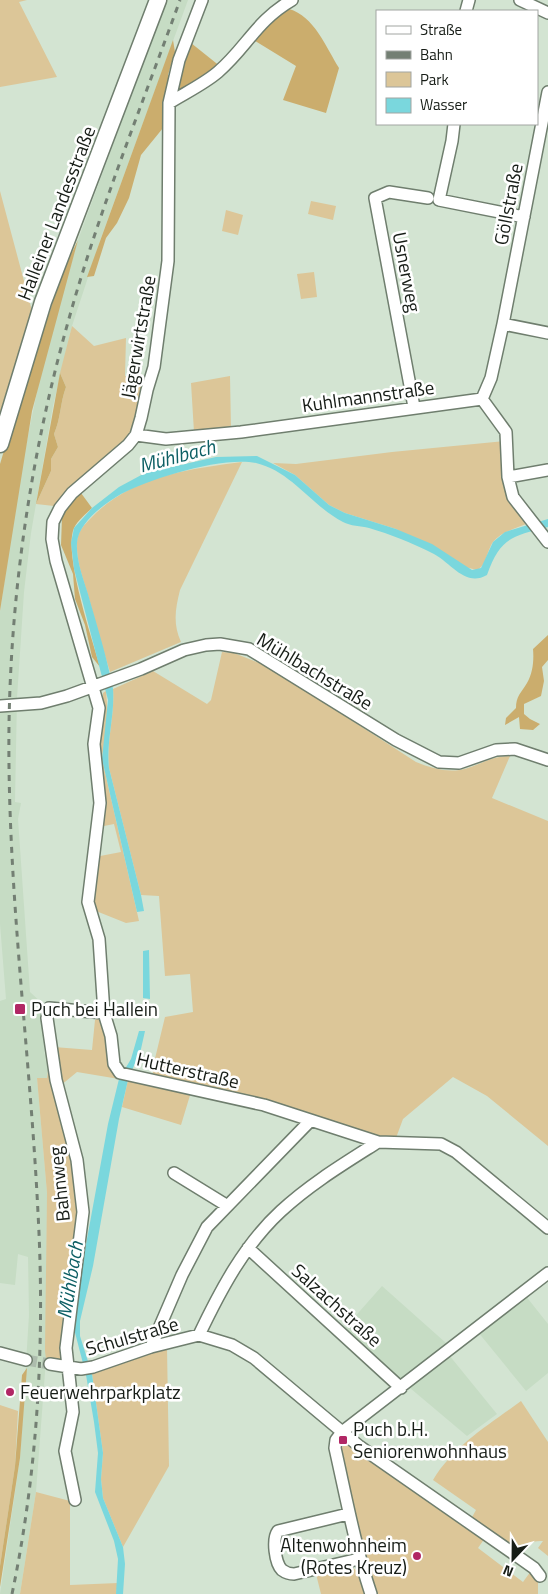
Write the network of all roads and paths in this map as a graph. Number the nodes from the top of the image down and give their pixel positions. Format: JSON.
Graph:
{"nodes":[{"id":1,"x":158,"y":0,"type":"edge"},
{"id":2,"x":202,"y":0,"type":"edge"},
{"id":3,"x":292,"y":0,"type":"edge"},
{"id":4,"x":520,"y":0,"type":"edge"},
{"id":5,"x":548,"y":13,"type":"edge"},
{"id":6,"x":548,"y":92,"type":"edge"},
{"id":7,"x":169,"y":103,"type":"junction"},
{"id":8,"x":454,"y":125,"type":"edge"},
{"id":9,"x":428,"y":198,"type":"dead end"},
{"id":10,"x":524,"y":217,"type":"junction"},
{"id":11,"x":502,"y":324,"type":"junction"},
{"id":12,"x":548,"y":333,"type":"edge"},
{"id":13,"x":482,"y":399,"type":"junction"},
{"id":14,"x":414,"y":407,"type":"junction"},
{"id":15,"x":136,"y":435,"type":"junction"},
{"id":16,"x":0,"y":444,"type":"edge"},
{"id":17,"x":548,"y":470,"type":"edge"},
{"id":18,"x":508,"y":477,"type":"junction"},
{"id":19,"x":548,"y":542,"type":"edge"},
{"id":20,"x":98,"y":685,"type":"junction"},
{"id":21,"x":0,"y":706,"type":"edge"},
{"id":22,"x":548,"y":760,"type":"edge"},
{"id":23,"x":104,"y":1013,"type":"junction"},
{"id":24,"x":310,"y":1121,"type":"junction"},
{"id":25,"x":378,"y":1142,"type":"junction"},
{"id":26,"x":174,"y":1173,"type":"dead end"},
{"id":27,"x":226,"y":1205,"type":"junction"},
{"id":28,"x":548,"y":1228,"type":"edge"},
{"id":29,"x":248,"y":1248,"type":"junction"},
{"id":30,"x":548,"y":1273,"type":"edge"},
{"id":31,"x":199,"y":1335,"type":"junction"},
{"id":32,"x":151,"y":1346,"type":"junction"},
{"id":33,"x":0,"y":1353,"type":"edge"},
{"id":34,"x":26,"y":1360,"type":"tunnel mouth"},
{"id":35,"x":50,"y":1364,"type":"tunnel mouth"},
{"id":36,"x":66,"y":1368,"type":"junction"},
{"id":37,"x":401,"y":1388,"type":"junction"},
{"id":38,"x":342,"y":1432,"type":"junction"},
{"id":39,"x":75,"y":1500,"type":"dead end"},
{"id":40,"x":348,"y":1514,"type":"junction"},
{"id":41,"x":359,"y":1559,"type":"junction"},
{"id":42,"x":540,"y":1576,"type":"dead end"},
{"id":43,"x":371,"y":1594,"type":"edge"}],
"edges":[{"from":1,"to":16,"type":"main road","name":"Halleiner Landesstraße"},
{"from":2,"to":7,"type":"street","name":"Jägerwirtstraße"},
{"from":3,"to":7,"type":"street"},
{"from":4,"to":5,"type":"street"},
{"from":6,"to":10,"type":"street","name":"Göllstraße"},
{"from":7,"to":15,"type":"street","name":"Jägerwirtstraße"},
{"from":8,"to":10,"type":"street"},
{"from":9,"to":14,"type":"street","name":"Usnerweg"},
{"from":10,"to":11,"type":"street","name":"Göllstraße"},
{"from":11,"to":12,"type":"street"},
{"from":11,"to":13,"type":"street"},
{"from":13,"to":14,"type":"street","name":"Kuhlmannstraße"},
{"from":13,"to":18,"type":"street"},
{"from":14,"to":15,"type":"street","name":"Kuhlmannstraße"},
{"from":15,"to":20,"type":"street","name":"Jägerwirtstraße"},
{"from":17,"to":18,"type":"street"},
{"from":18,"to":19,"type":"street"},
{"from":20,"to":21,"type":"street","name":"Mühlbachstraße"},
{"from":20,"to":22,"type":"street","name":"Mühlbachstraße"},
{"from":20,"to":23,"type":"street","name":"Hutterstraße"},
{"from":23,"to":24,"type":"street","name":"Hutterstraße"},
{"from":23,"to":36,"type":"street","name":"Bahnweg"},
{"from":24,"to":25,"type":"street","name":"Hutterstraße"},
{"from":24,"to":27,"type":"street"},
{"from":25,"to":28,"type":"street","name":"Hutterstraße"},
{"from":25,"to":29,"type":"street"},
{"from":26,"to":27,"type":"street"},
{"from":27,"to":32,"type":"street"},
{"from":29,"to":31,"type":"street"},
{"from":29,"to":37,"type":"street","name":"Salzachstraße"},
{"from":30,"to":37,"type":"street"},
{"from":31,"to":32,"type":"street","name":"Schulstraße"},
{"from":31,"to":38,"type":"street","name":"Schulstraße"},
{"from":32,"to":36,"type":"street","name":"Schulstraße"},
{"from":33,"to":34,"type":"street"},
{"from":35,"to":36,"type":"street","name":"Schulstraße"},
{"from":36,"to":39,"type":"street","name":"Bahnweg"},
{"from":37,"to":38,"type":"street"},
{"from":38,"to":40,"type":"street"},
{"from":38,"to":42,"type":"street","name":"Schulstraße"},
{"from":40,"to":41,"type":"street"},
{"from":40,"to":41,"type":"street"},
{"from":41,"to":43,"type":"street"}]}
